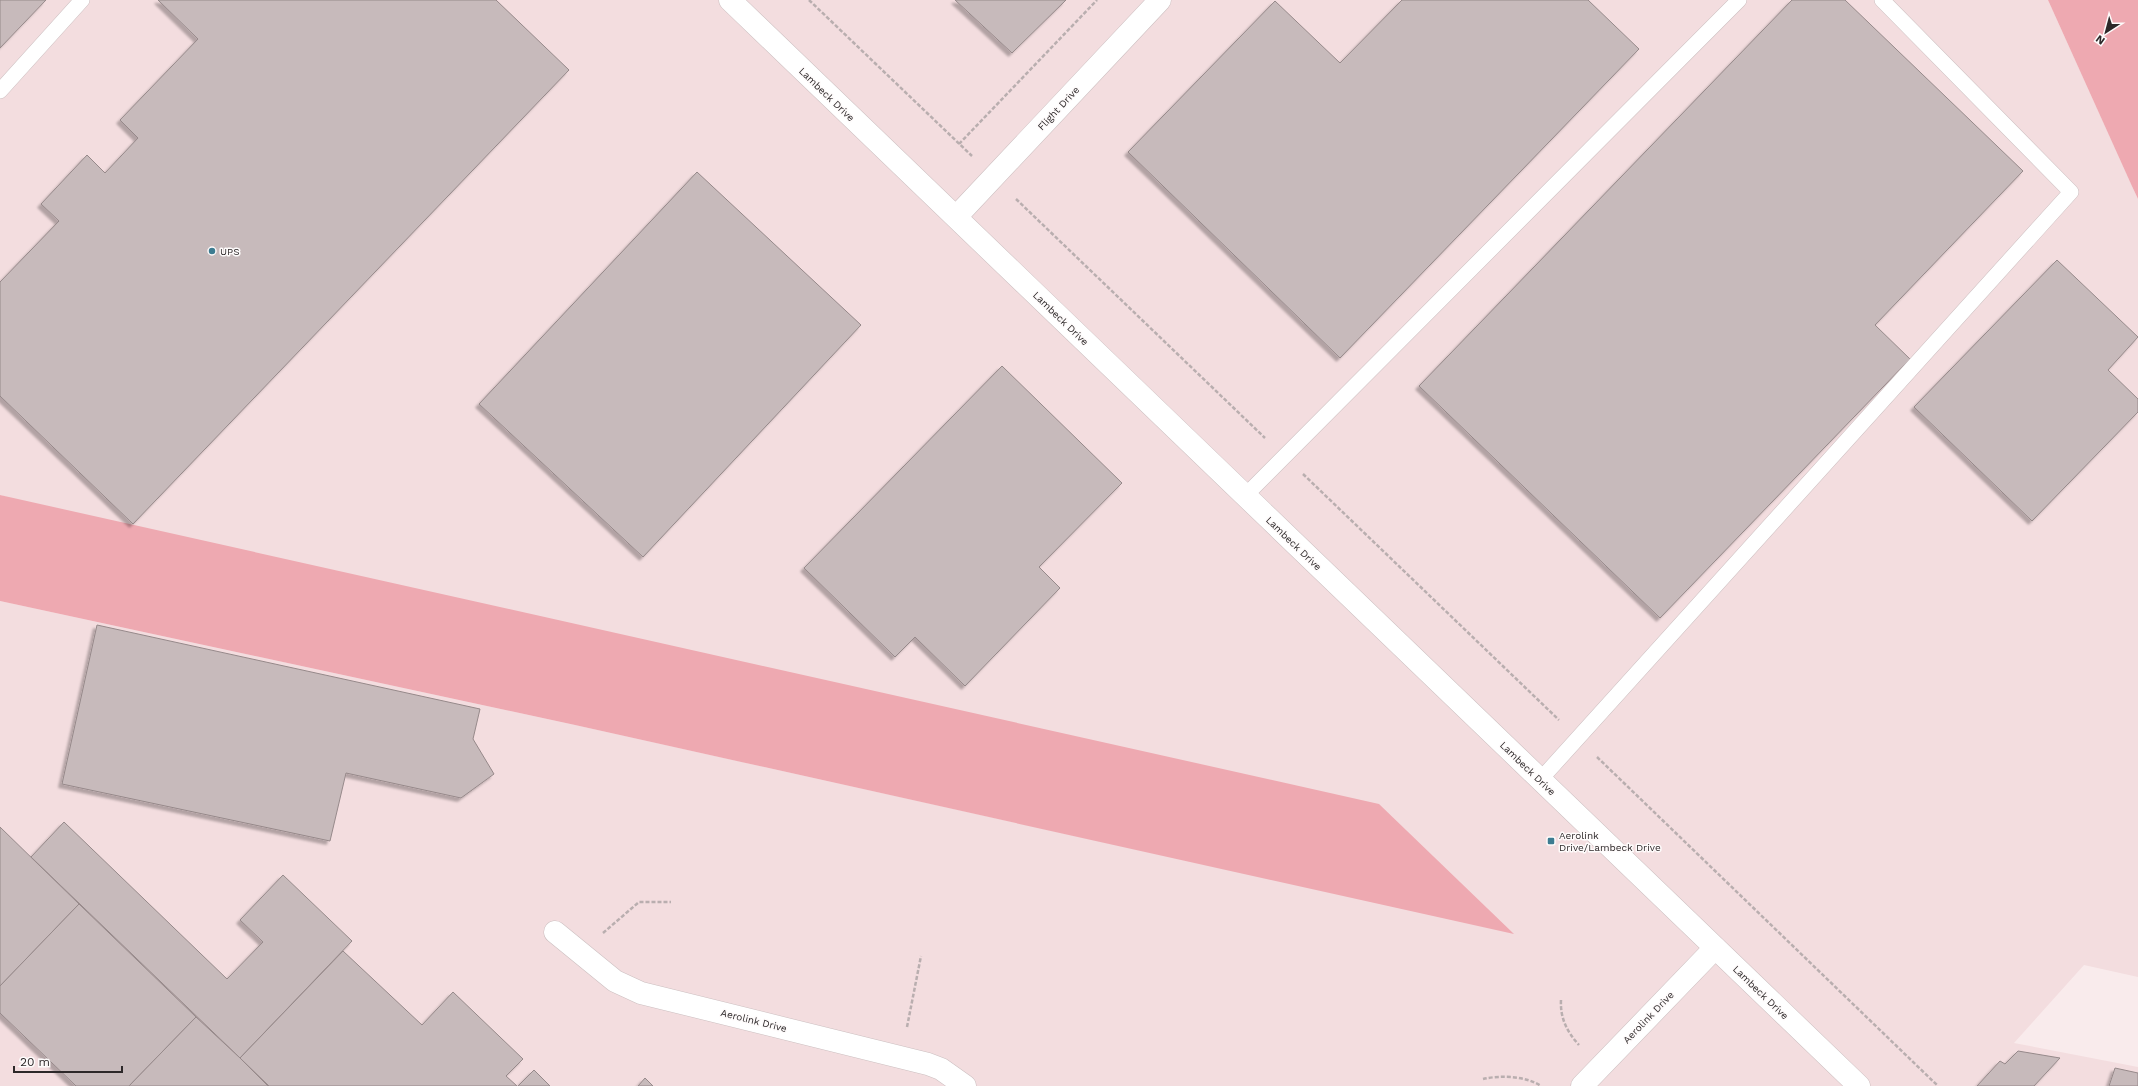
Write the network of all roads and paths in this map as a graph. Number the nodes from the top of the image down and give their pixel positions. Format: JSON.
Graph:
{"nodes":[{"id":1,"x":82,"y":0,"type":"edge"},
{"id":2,"x":730,"y":0,"type":"edge"},
{"id":3,"x":809,"y":0,"type":"edge"},
{"id":4,"x":1097,"y":0,"type":"edge"},
{"id":5,"x":1160,"y":0,"type":"edge"},
{"id":6,"x":1740,"y":0,"type":"edge"},
{"id":7,"x":1882,"y":0,"type":"edge"},
{"id":8,"x":0,"y":91,"type":"edge"},
{"id":9,"x":959,"y":144,"type":"junction"},
{"id":10,"x":993,"y":176,"type":"junction"},
{"id":11,"x":956,"y":217,"type":"junction"},
{"id":12,"x":1284,"y":456,"type":"junction"},
{"id":13,"x":1245,"y":496,"type":"junction"},
{"id":14,"x":1578,"y":739,"type":"junction"},
{"id":15,"x":1540,"y":780,"type":"junction"},
{"id":16,"x":671,"y":902,"type":"dead end"},
{"id":17,"x":555,"y":932,"type":"dead end"},
{"id":18,"x":1715,"y":948,"type":"junction"},
{"id":19,"x":580,"y":953,"type":"junction"},
{"id":20,"x":921,"y":956,"type":"dead end"},
{"id":21,"x":1561,"y":1000,"type":"dead end"},
{"id":22,"x":902,"y":1057,"type":"junction"},
{"id":23,"x":1600,"y":1067,"type":"junction"},
{"id":24,"x":1483,"y":1079,"type":"dead end"},
{"id":25,"x":965,"y":1086,"type":"edge"},
{"id":26,"x":1541,"y":1086,"type":"edge"},
{"id":27,"x":1582,"y":1086,"type":"edge"},
{"id":28,"x":1859,"y":1086,"type":"edge"},
{"id":29,"x":1938,"y":1086,"type":"edge"}],
"edges":[{"from":1,"to":8,"type":"lane"},
{"from":2,"to":11,"type":"street","name":"Lambeck Drive"},
{"from":3,"to":9,"type":"path"},
{"from":4,"to":9,"type":"path"},
{"from":5,"to":10,"type":"street","name":"Flight Drive"},
{"from":6,"to":12,"type":"lane"},
{"from":7,"to":14,"type":"lane"},
{"from":9,"to":10,"type":"path"},
{"from":10,"to":11,"type":"street","name":"Flight Drive"},
{"from":10,"to":12,"type":"path"},
{"from":11,"to":13,"type":"street","name":"Lambeck Drive"},
{"from":12,"to":13,"type":"lane"},
{"from":12,"to":14,"type":"path"},
{"from":13,"to":15,"type":"street","name":"Lambeck Drive"},
{"from":14,"to":15,"type":"lane"},
{"from":14,"to":29,"type":"path"},
{"from":15,"to":18,"type":"street","name":"Lambeck Drive"},
{"from":16,"to":19,"type":"path"},
{"from":17,"to":19,"type":"street","name":"Aerolink Drive"},
{"from":18,"to":23,"type":"street","name":"Aerolink Drive"},
{"from":18,"to":28,"type":"street","name":"Lambeck Drive"},
{"from":19,"to":22,"type":"street","name":"Aerolink Drive"},
{"from":20,"to":22,"type":"path"},
{"from":21,"to":23,"type":"path"},
{"from":22,"to":25,"type":"street","name":"Aerolink Drive"},
{"from":23,"to":27,"type":"street","name":"Aerolink Drive"},
{"from":24,"to":26,"type":"path"}]}
